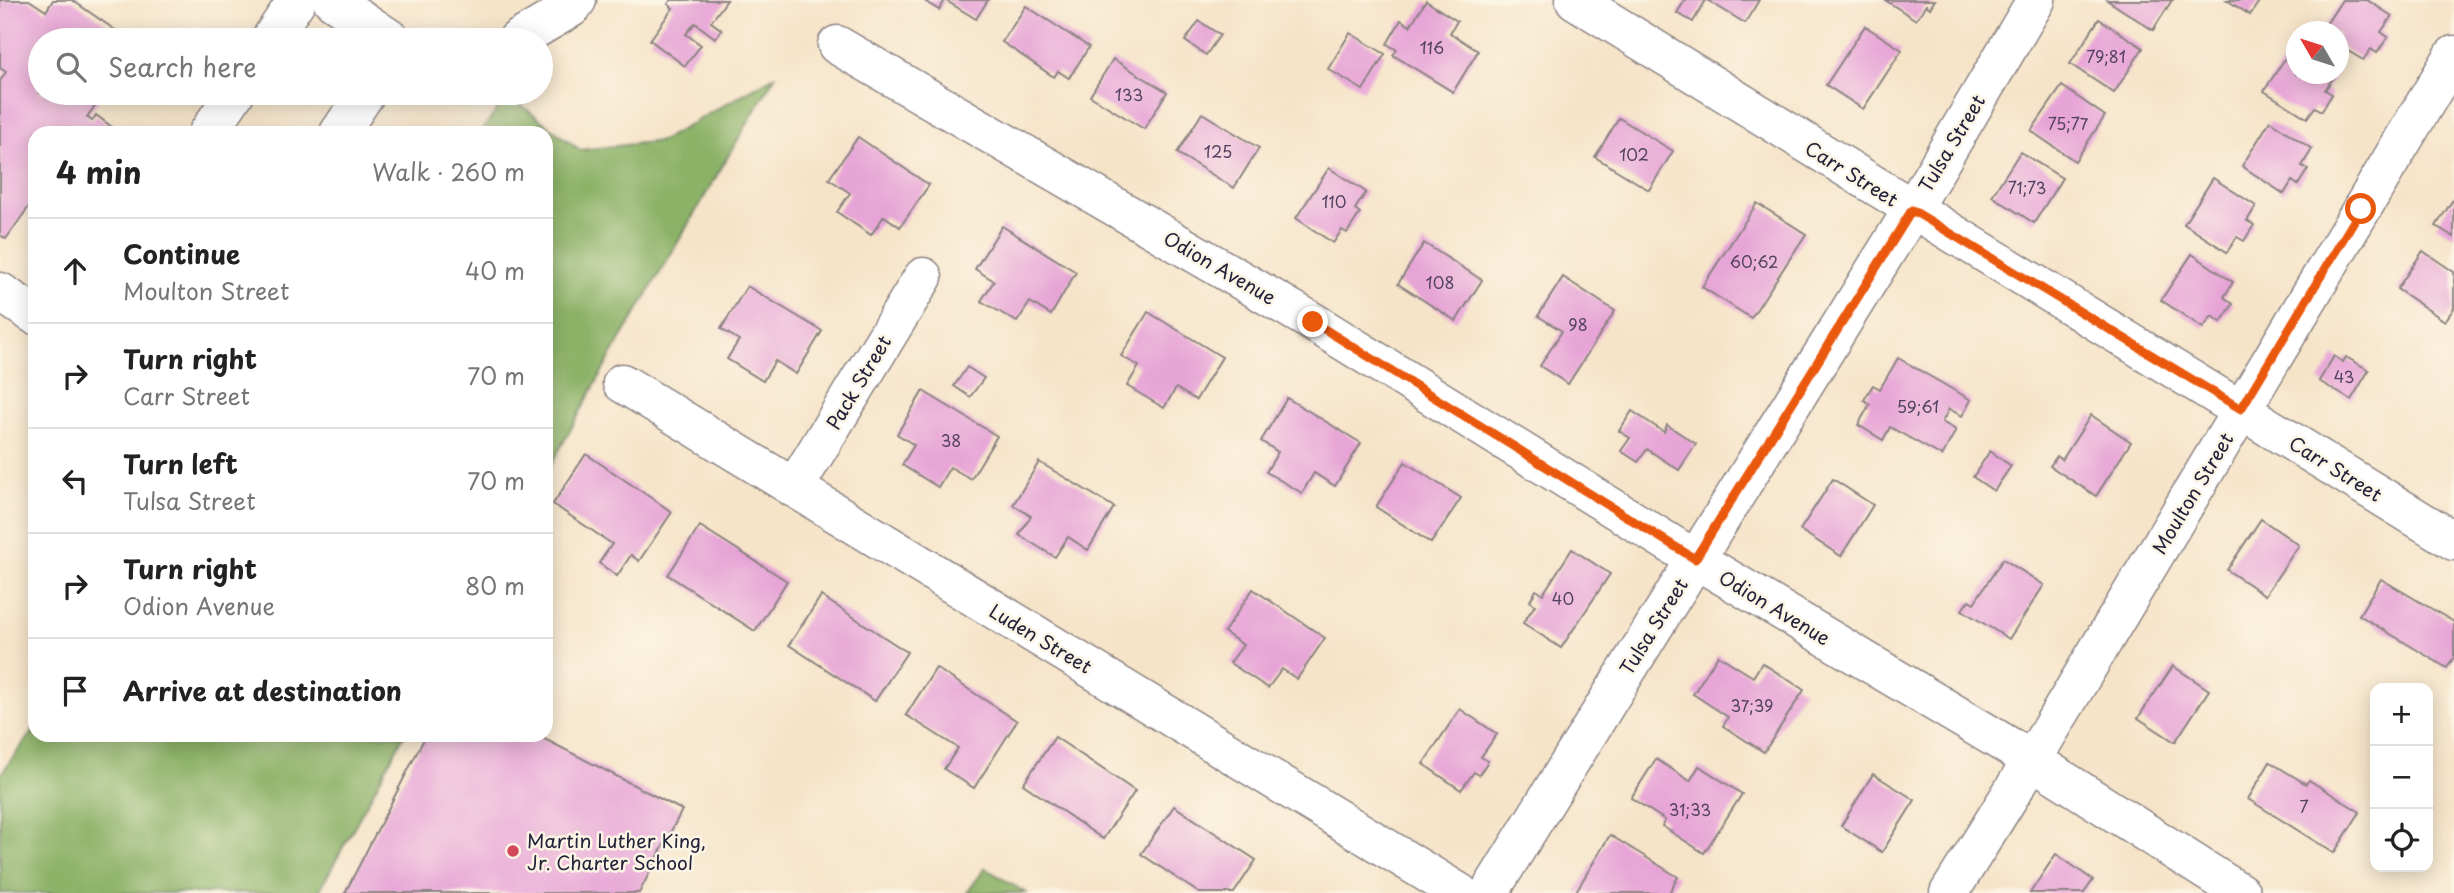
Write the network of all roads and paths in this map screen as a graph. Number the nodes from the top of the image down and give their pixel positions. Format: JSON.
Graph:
{"nodes":[{"id":1,"x":297,"y":0,"type":"edge"},
{"id":2,"x":332,"y":0,"type":"edge"},
{"id":3,"x":1575,"y":0,"type":"edge"},
{"id":4,"x":2036,"y":0,"type":"edge"},
{"id":5,"x":574,"y":4,"type":"edge"},
{"id":6,"x":278,"y":28,"type":"edge"},
{"id":7,"x":374,"y":28,"type":"edge"},
{"id":8,"x":536,"y":28,"type":"edge"},
{"id":9,"x":837,"y":45,"type":"dead end"},
{"id":10,"x":2454,"y":55,"type":"edge"},
{"id":11,"x":227,"y":105,"type":"edge"},
{"id":12,"x":358,"y":105,"type":"edge"},
{"id":13,"x":213,"y":126,"type":"edge"},
{"id":14,"x":344,"y":126,"type":"edge"},
{"id":15,"x":1912,"y":210,"type":"junction"},
{"id":16,"x":923,"y":277,"type":"dead end"},
{"id":17,"x":0,"y":292,"type":"edge"},
{"id":18,"x":28,"y":310,"type":"edge"},
{"id":19,"x":622,"y":383,"type":"dead end"},
{"id":20,"x":2241,"y":409,"type":"junction"},
{"id":21,"x":794,"y":488,"type":"junction"},
{"id":22,"x":2454,"y":541,"type":"edge"},
{"id":23,"x":1695,"y":559,"type":"junction"},
{"id":24,"x":2032,"y":760,"type":"junction"},
{"id":25,"x":1460,"y":893,"type":"edge"},
{"id":26,"x":1489,"y":893,"type":"edge"},
{"id":27,"x":1949,"y":893,"type":"edge"},
{"id":28,"x":2241,"y":893,"type":"edge"}],
"edges":[{"from":1,"to":6,"type":"street"},
{"from":2,"to":7,"type":"street"},
{"from":3,"to":15,"type":"street","name":"Carr Street"},
{"from":4,"to":15,"type":"street","name":"Tulsa Street"},
{"from":5,"to":8,"type":"street"},
{"from":9,"to":23,"type":"street","name":"Odion Avenue"},
{"from":10,"to":20,"type":"street","name":"Moulton Street"},
{"from":11,"to":13,"type":"street"},
{"from":12,"to":14,"type":"street"},
{"from":15,"to":20,"type":"street","name":"Carr Street"},
{"from":15,"to":23,"type":"street","name":"Tulsa Street"},
{"from":16,"to":21,"type":"street","name":"Pack Street"},
{"from":17,"to":18,"type":"street"},
{"from":19,"to":21,"type":"street","name":"Luden Street"},
{"from":20,"to":22,"type":"street","name":"Carr Street"},
{"from":20,"to":24,"type":"street","name":"Moulton Street"},
{"from":21,"to":25,"type":"street","name":"Luden Street"},
{"from":23,"to":24,"type":"street","name":"Odion Avenue"},
{"from":23,"to":26,"type":"street","name":"Tulsa Street"},
{"from":24,"to":27,"type":"street","name":"Moulton Street"},
{"from":24,"to":28,"type":"street","name":"Odion Avenue"}]}
